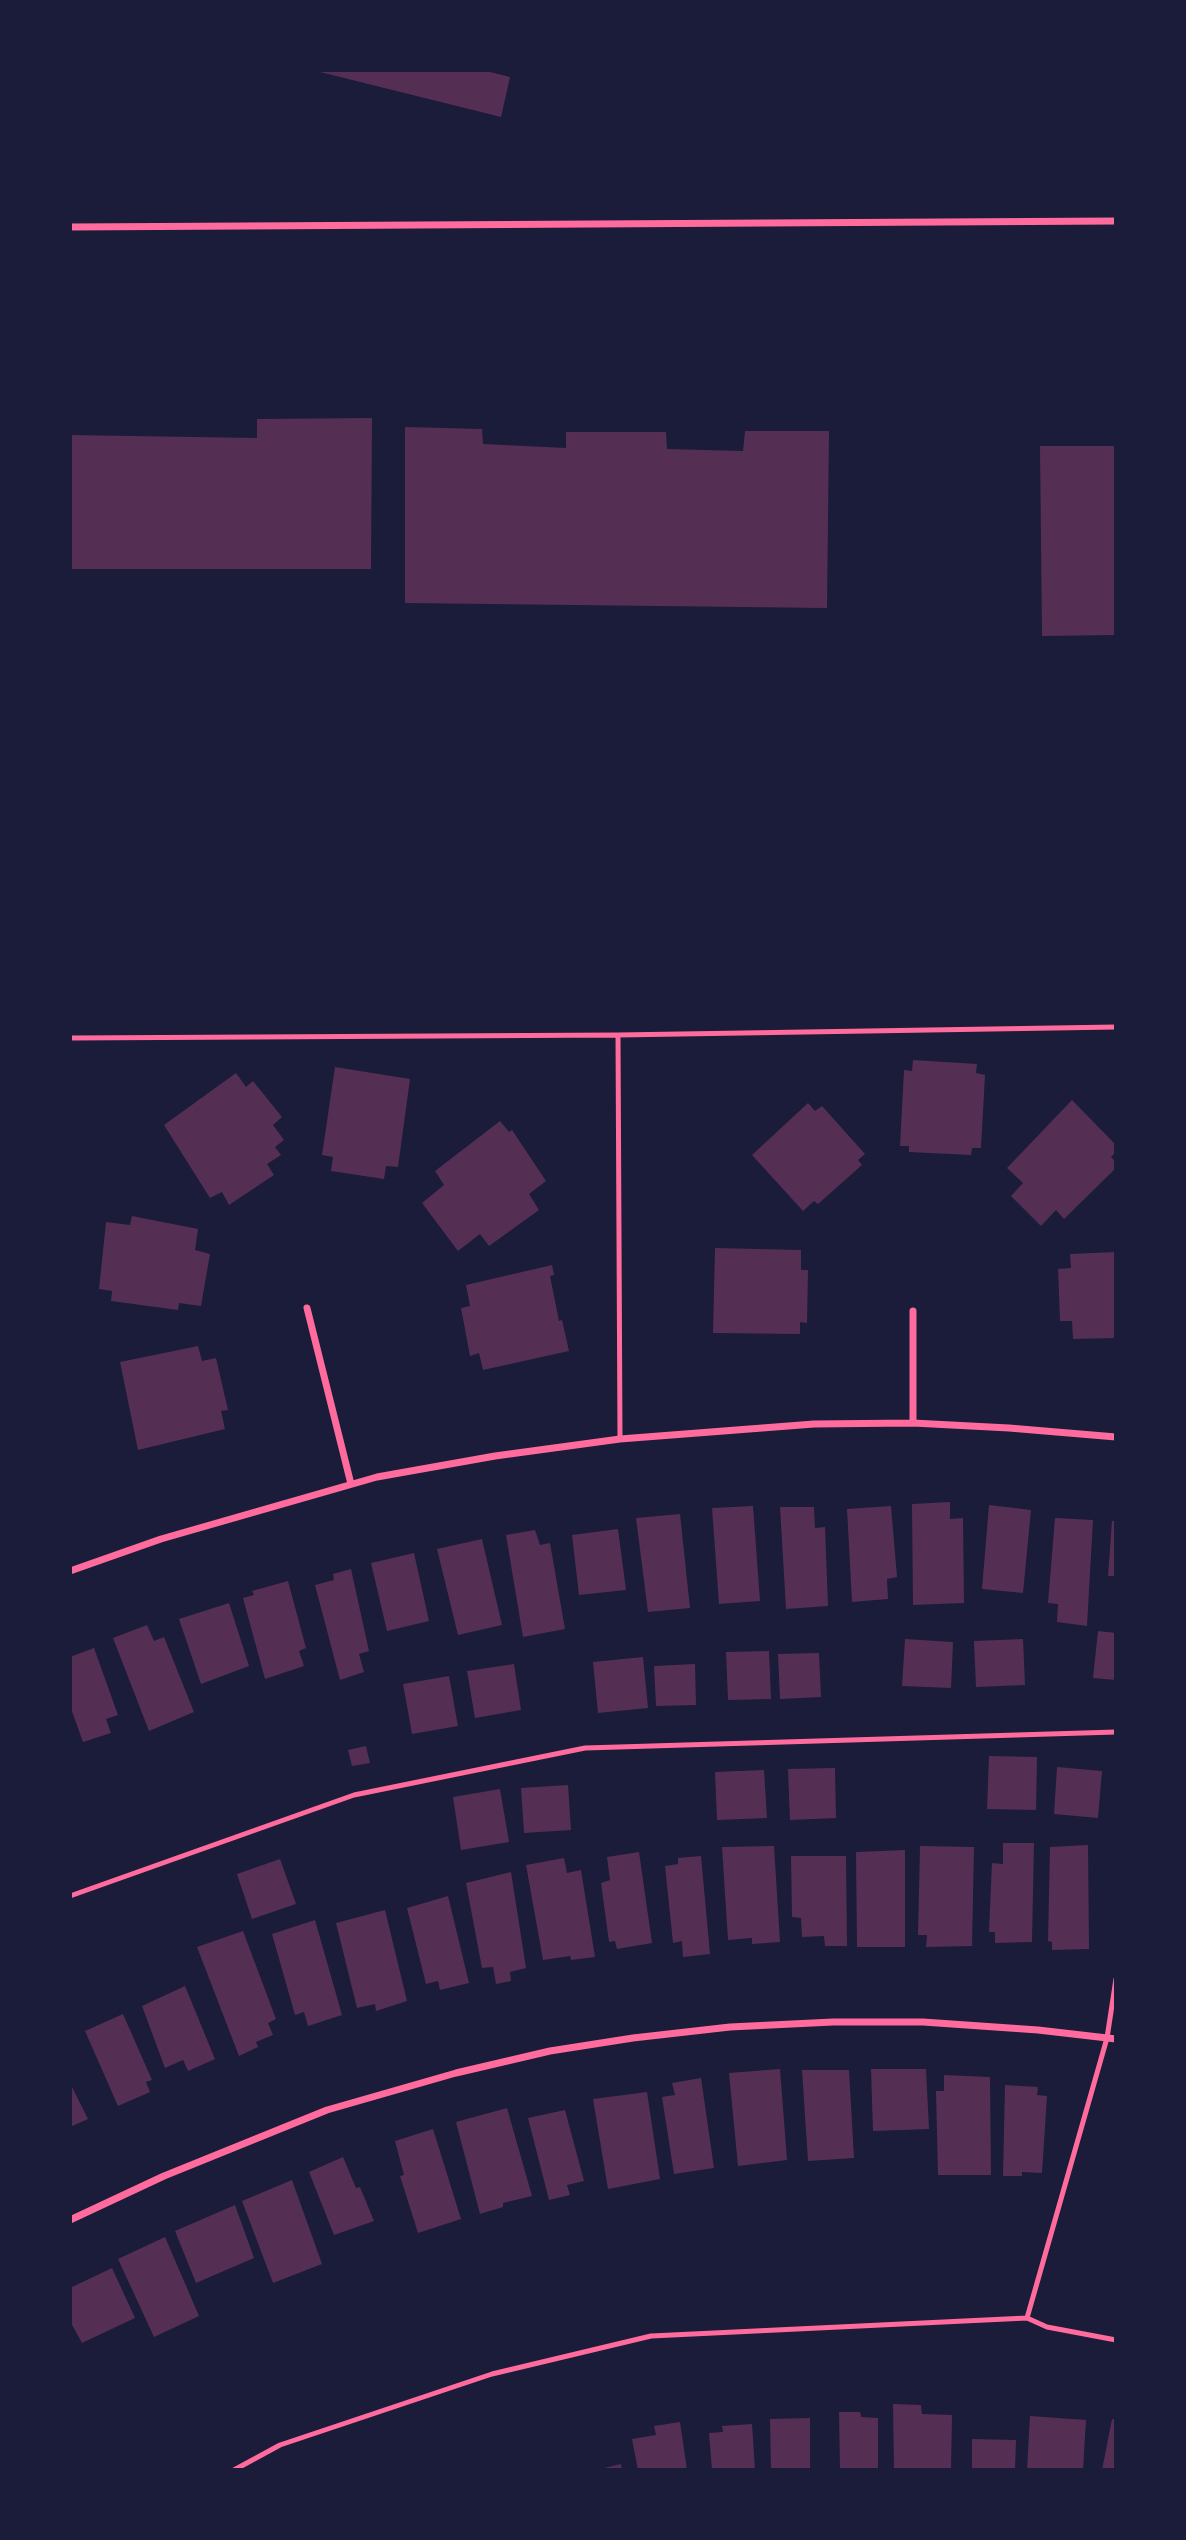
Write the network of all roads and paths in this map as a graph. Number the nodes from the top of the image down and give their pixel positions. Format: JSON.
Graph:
{"nodes":[{"id":1,"x":1116,"y":221,"type":"edge"},
{"id":2,"x":70,"y":227,"type":"edge"},
{"id":3,"x":1116,"y":1027,"type":"edge"},
{"id":4,"x":618,"y":1035,"type":"junction"},
{"id":5,"x":70,"y":1038,"type":"edge"},
{"id":6,"x":307,"y":1308,"type":"dead end"},
{"id":7,"x":913,"y":1311,"type":"dead end"},
{"id":8,"x":913,"y":1423,"type":"junction"},
{"id":9,"x":1116,"y":1437,"type":"edge"},
{"id":10,"x":620,"y":1439,"type":"junction"},
{"id":11,"x":351,"y":1484,"type":"junction"},
{"id":12,"x":70,"y":1571,"type":"edge"},
{"id":13,"x":1116,"y":1732,"type":"edge"},
{"id":14,"x":70,"y":1896,"type":"edge"},
{"id":15,"x":1116,"y":1979,"type":"edge"},
{"id":16,"x":1107,"y":2038,"type":"junction"},
{"id":17,"x":1116,"y":2039,"type":"edge"},
{"id":18,"x":70,"y":2220,"type":"edge"},
{"id":19,"x":1027,"y":2318,"type":"junction"},
{"id":20,"x":1116,"y":2340,"type":"edge"},
{"id":21,"x":234,"y":2470,"type":"edge"}],
"edges":[{"from":1,"to":2,"type":"street"},
{"from":3,"to":4,"type":"lane"},
{"from":4,"to":5,"type":"lane"},
{"from":4,"to":10,"type":"lane"},
{"from":6,"to":11,"type":"street"},
{"from":7,"to":8,"type":"street"},
{"from":8,"to":9,"type":"street"},
{"from":8,"to":10,"type":"street"},
{"from":10,"to":11,"type":"street"},
{"from":11,"to":12,"type":"street"},
{"from":13,"to":14,"type":"lane"},
{"from":15,"to":16,"type":"lane"},
{"from":16,"to":17,"type":"street"},
{"from":16,"to":18,"type":"street"},
{"from":16,"to":19,"type":"lane"},
{"from":19,"to":20,"type":"lane"},
{"from":19,"to":21,"type":"lane"}]}
